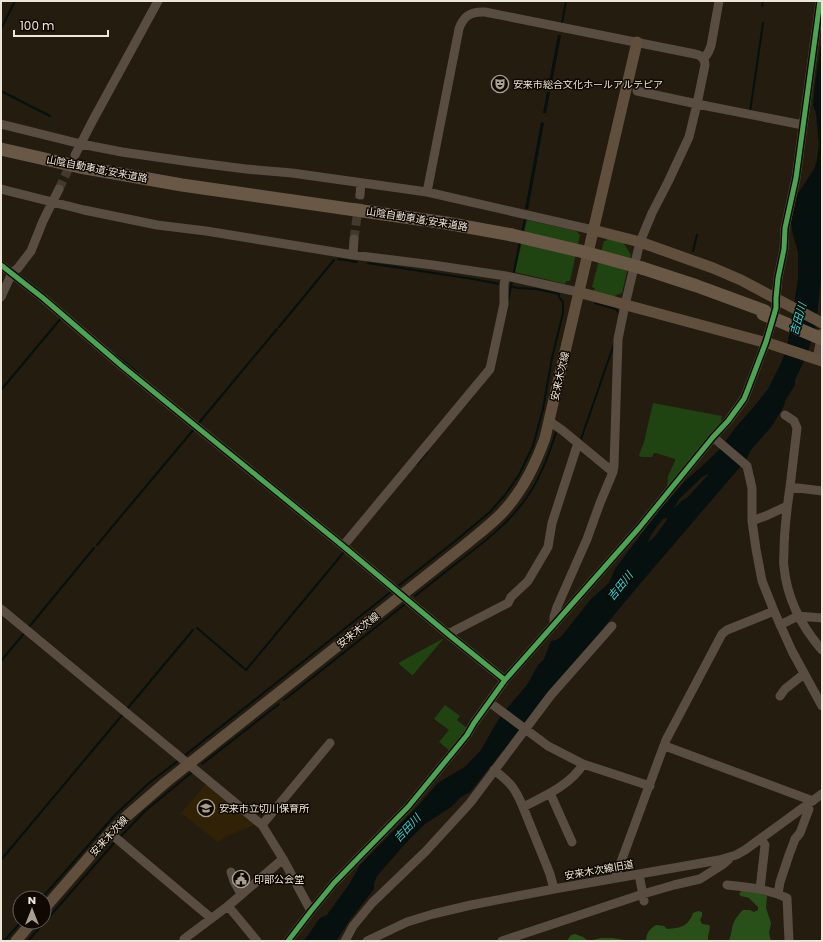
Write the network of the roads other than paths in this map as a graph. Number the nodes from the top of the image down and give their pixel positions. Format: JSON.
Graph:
{"nodes":[{"id":1,"x":158,"y":1,"type":"edge"},
{"id":2,"x":719,"y":1,"type":"edge"},
{"id":3,"x":820,"y":1,"type":"edge"},
{"id":4,"x":638,"y":42,"type":"junction"},
{"id":5,"x":817,"y":45,"type":"edge"},
{"id":6,"x":699,"y":56,"type":"junction"},
{"id":7,"x":637,"y":91,"type":"dead end"},
{"id":8,"x":696,"y":104,"type":"junction"},
{"id":9,"x":1,"y":124,"type":"edge"},
{"id":10,"x":803,"y":125,"type":"junction"},
{"id":11,"x":81,"y":144,"type":"junction"},
{"id":12,"x":1,"y":149,"type":"edge"},
{"id":13,"x":1,"y":153,"type":"edge"},
{"id":14,"x":75,"y":155,"type":"tunnel mouth"},
{"id":15,"x":361,"y":182,"type":"junction"},
{"id":16,"x":1,"y":189,"type":"edge"},
{"id":17,"x":59,"y":189,"type":"tunnel mouth"},
{"id":18,"x":427,"y":192,"type":"junction"},
{"id":19,"x":360,"y":195,"type":"tunnel mouth"},
{"id":20,"x":53,"y":203,"type":"junction"},
{"id":21,"x":593,"y":230,"type":"junction"},
{"id":22,"x":512,"y":237,"type":"junction"},
{"id":23,"x":354,"y":239,"type":"tunnel mouth"},
{"id":24,"x":640,"y":242,"type":"junction"},
{"id":25,"x":353,"y":255,"type":"junction"},
{"id":26,"x":1,"y":265,"type":"edge"},
{"id":27,"x":12,"y":273,"type":"junction"},
{"id":28,"x":506,"y":276,"type":"junction"},
{"id":29,"x":578,"y":292,"type":"junction"},
{"id":30,"x":1,"y":297,"type":"edge"},
{"id":31,"x":778,"y":299,"type":"junction"},
{"id":32,"x":625,"y":305,"type":"junction"},
{"id":33,"x":764,"y":312,"type":"junction"},
{"id":34,"x":822,"y":323,"type":"edge"},
{"id":35,"x":822,"y":332,"type":"edge"},
{"id":36,"x":822,"y":336,"type":"edge"},
{"id":37,"x":822,"y":339,"type":"edge"},
{"id":38,"x":768,"y":343,"type":"junction"},
{"id":39,"x":818,"y":359,"type":"edge"},
{"id":40,"x":785,"y":415,"type":"dead end"},
{"id":41,"x":549,"y":421,"type":"junction"},
{"id":42,"x":714,"y":437,"type":"junction"},
{"id":43,"x":578,"y":443,"type":"junction"},
{"id":44,"x":613,"y":472,"type":"junction"},
{"id":45,"x":790,"y":487,"type":"junction"},
{"id":46,"x":822,"y":491,"type":"edge"},
{"id":47,"x":787,"y":506,"type":"junction"},
{"id":48,"x":752,"y":521,"type":"junction"},
{"id":49,"x":343,"y":546,"type":"junction"},
{"id":50,"x":401,"y":596,"type":"junction"},
{"id":51,"x":1,"y":609,"type":"edge"},
{"id":52,"x":774,"y":611,"type":"junction"},
{"id":53,"x":798,"y":616,"type":"junction"},
{"id":54,"x":822,"y":618,"type":"edge"},
{"id":55,"x":554,"y":625,"type":"junction"},
{"id":56,"x":780,"y":625,"type":"junction"},
{"id":57,"x":612,"y":626,"type":"dead end"},
{"id":58,"x":448,"y":634,"type":"junction"},
{"id":59,"x":822,"y":647,"type":"edge"},
{"id":60,"x":804,"y":674,"type":"junction"},
{"id":61,"x":505,"y":680,"type":"junction"},
{"id":62,"x":780,"y":696,"type":"dead end"},
{"id":63,"x":490,"y":703,"type":"junction"},
{"id":64,"x":822,"y":706,"type":"edge"},
{"id":65,"x":524,"y":729,"type":"junction"},
{"id":66,"x":330,"y":743,"type":"dead end"},
{"id":67,"x":665,"y":746,"type":"junction"},
{"id":68,"x":189,"y":764,"type":"junction"},
{"id":69,"x":583,"y":764,"type":"junction"},
{"id":70,"x":494,"y":770,"type":"junction"},
{"id":71,"x":650,"y":786,"type":"junction"},
{"id":72,"x":550,"y":793,"type":"junction"},
{"id":73,"x":822,"y":794,"type":"edge"},
{"id":74,"x":810,"y":803,"type":"junction"},
{"id":75,"x":523,"y":807,"type":"junction"},
{"id":76,"x":262,"y":825,"type":"junction"},
{"id":77,"x":110,"y":833,"type":"junction"},
{"id":78,"x":761,"y":839,"type":"junction"},
{"id":79,"x":572,"y":842,"type":"dead end"},
{"id":80,"x":731,"y":856,"type":"junction"},
{"id":81,"x":283,"y":859,"type":"junction"},
{"id":82,"x":231,"y":872,"type":"dead end"},
{"id":83,"x":639,"y":874,"type":"junction"},
{"id":84,"x":615,"y":878,"type":"junction"},
{"id":85,"x":727,"y":885,"type":"dead end"},
{"id":86,"x":554,"y":889,"type":"junction"},
{"id":87,"x":760,"y":889,"type":"junction"},
{"id":88,"x":241,"y":894,"type":"junction"},
{"id":89,"x":778,"y":894,"type":"junction"},
{"id":90,"x":643,"y":898,"type":"junction"},
{"id":91,"x":52,"y":900,"type":"edge"},
{"id":92,"x":228,"y":906,"type":"junction"},
{"id":93,"x":311,"y":911,"type":"junction"},
{"id":94,"x":211,"y":918,"type":"junction"},
{"id":95,"x":25,"y":930,"type":"edge"},
{"id":96,"x":290,"y":938,"type":"edge"},
{"id":97,"x":184,"y":939,"type":"dead end"},
{"id":98,"x":16,"y":941,"type":"edge"},
{"id":99,"x":257,"y":941,"type":"edge"},
{"id":100,"x":345,"y":941,"type":"edge"},
{"id":101,"x":368,"y":941,"type":"edge"},
{"id":102,"x":502,"y":941,"type":"edge"},
{"id":103,"x":789,"y":941,"type":"edge"}],
"edges":[{"from":1,"to":11,"type":"street"},
{"from":2,"to":6,"type":"street"},
{"from":3,"to":5,"type":"street"},
{"from":4,"to":6,"type":"street"},
{"from":4,"to":18,"type":"street"},
{"from":4,"to":21,"type":"main road","name":"安来木次線"},
{"from":5,"to":10,"type":"street"},
{"from":6,"to":8,"type":"street"},
{"from":7,"to":8,"type":"street"},
{"from":8,"to":10,"type":"street"},
{"from":8,"to":24,"type":"street"},
{"from":9,"to":11,"type":"street"},
{"from":10,"to":31,"type":"street"},
{"from":11,"to":14,"type":"street"},
{"from":11,"to":15,"type":"street"},
{"from":12,"to":22,"type":"highway","name":"山陰自動車道;安来道路"},
{"from":13,"to":22,"type":"highway","name":"山陰自動車道;安来道路"},
{"from":15,"to":18,"type":"street"},
{"from":15,"to":19,"type":"street"},
{"from":16,"to":20,"type":"street"},
{"from":17,"to":20,"type":"street"},
{"from":18,"to":21,"type":"street"},
{"from":20,"to":25,"type":"street"},
{"from":20,"to":27,"type":"street"},
{"from":21,"to":24,"type":"main road"},
{"from":21,"to":29,"type":"main road","name":"安来木次線"},
{"from":22,"to":33,"type":"highway","name":"山陰自動車道;安来道路","bridge":true},
{"from":23,"to":25,"type":"street"},
{"from":24,"to":31,"type":"main road"},
{"from":24,"to":32,"type":"street"},
{"from":25,"to":28,"type":"street"},
{"from":26,"to":27,"type":"street"},
{"from":27,"to":30,"type":"street"},
{"from":27,"to":49,"type":"street"},
{"from":28,"to":29,"type":"street"},
{"from":28,"to":49,"type":"street"},
{"from":29,"to":32,"type":"main road"},
{"from":29,"to":41,"type":"main road","name":"安来木次線"},
{"from":31,"to":34,"type":"main road"},
{"from":31,"to":38,"type":"street"},
{"from":32,"to":38,"type":"main road"},
{"from":32,"to":44,"type":"street"},
{"from":33,"to":36,"type":"highway","name":"山陰自動車道;安来道路","bridge":true},
{"from":33,"to":37,"type":"highway","name":"山陰自動車道;安来道路","bridge":true},
{"from":35,"to":39,"type":"street"},
{"from":38,"to":39,"type":"main road"},
{"from":38,"to":42,"type":"street"},
{"from":40,"to":45,"type":"street"},
{"from":41,"to":43,"type":"street"},
{"from":41,"to":50,"type":"main road","name":"安来木次線"},
{"from":42,"to":48,"type":"street"},
{"from":42,"to":55,"type":"street"},
{"from":43,"to":44,"type":"street"},
{"from":43,"to":58,"type":"street"},
{"from":44,"to":55,"type":"street"},
{"from":45,"to":46,"type":"street"},
{"from":45,"to":47,"type":"street"},
{"from":47,"to":48,"type":"street"},
{"from":47,"to":53,"type":"street"},
{"from":48,"to":52,"type":"street"},
{"from":49,"to":50,"type":"street"},
{"from":50,"to":58,"type":"street"},
{"from":50,"to":68,"type":"main road","name":"安来木次線"},
{"from":51,"to":68,"type":"street"},
{"from":52,"to":56,"type":"street"},
{"from":52,"to":67,"type":"street"},
{"from":53,"to":54,"type":"street"},
{"from":53,"to":56,"type":"street"},
{"from":53,"to":59,"type":"street"},
{"from":55,"to":61,"type":"street"},
{"from":56,"to":60,"type":"street"},
{"from":57,"to":65,"type":"street"},
{"from":58,"to":61,"type":"street"},
{"from":60,"to":62,"type":"street"},
{"from":60,"to":64,"type":"street"},
{"from":61,"to":63,"type":"street"},
{"from":63,"to":65,"type":"street"},
{"from":63,"to":93,"type":"street"},
{"from":65,"to":69,"type":"street"},
{"from":65,"to":70,"type":"street"},
{"from":66,"to":76,"type":"street"},
{"from":67,"to":71,"type":"street"},
{"from":67,"to":74,"type":"street"},
{"from":68,"to":76,"type":"street"},
{"from":68,"to":77,"type":"main road","name":"安来木次線"},
{"from":69,"to":71,"type":"street"},
{"from":69,"to":72,"type":"street"},
{"from":70,"to":75,"type":"street"},
{"from":70,"to":100,"type":"street"},
{"from":71,"to":84,"type":"street"},
{"from":72,"to":75,"type":"street"},
{"from":72,"to":79,"type":"street"},
{"from":73,"to":74,"type":"street","name":"安来木次線旧道"},
{"from":74,"to":78,"type":"street","name":"安来木次線旧道"},
{"from":74,"to":89,"type":"street"},
{"from":75,"to":86,"type":"street"},
{"from":76,"to":81,"type":"street"},
{"from":77,"to":91,"type":"main road","name":"安来木次線"},
{"from":77,"to":94,"type":"street"},
{"from":78,"to":80,"type":"street","name":"安来木次線旧道"},
{"from":78,"to":87,"type":"street"},
{"from":80,"to":83,"type":"street","name":"安来木次線旧道"},
{"from":80,"to":90,"type":"street"},
{"from":81,"to":88,"type":"street"},
{"from":81,"to":93,"type":"street"},
{"from":82,"to":88,"type":"street"},
{"from":83,"to":84,"type":"street","name":"安来木次線旧道"},
{"from":83,"to":90,"type":"street"},
{"from":84,"to":86,"type":"street","name":"安来木次線旧道"},
{"from":85,"to":87,"type":"street"},
{"from":86,"to":101,"type":"street","name":"安来木次線旧道"},
{"from":87,"to":89,"type":"street"},
{"from":88,"to":92,"type":"street"},
{"from":89,"to":103,"type":"street"},
{"from":90,"to":102,"type":"street"},
{"from":92,"to":94,"type":"street"},
{"from":92,"to":99,"type":"street"},
{"from":93,"to":96,"type":"street"},
{"from":94,"to":97,"type":"street"},
{"from":95,"to":98,"type":"main road"}]}
